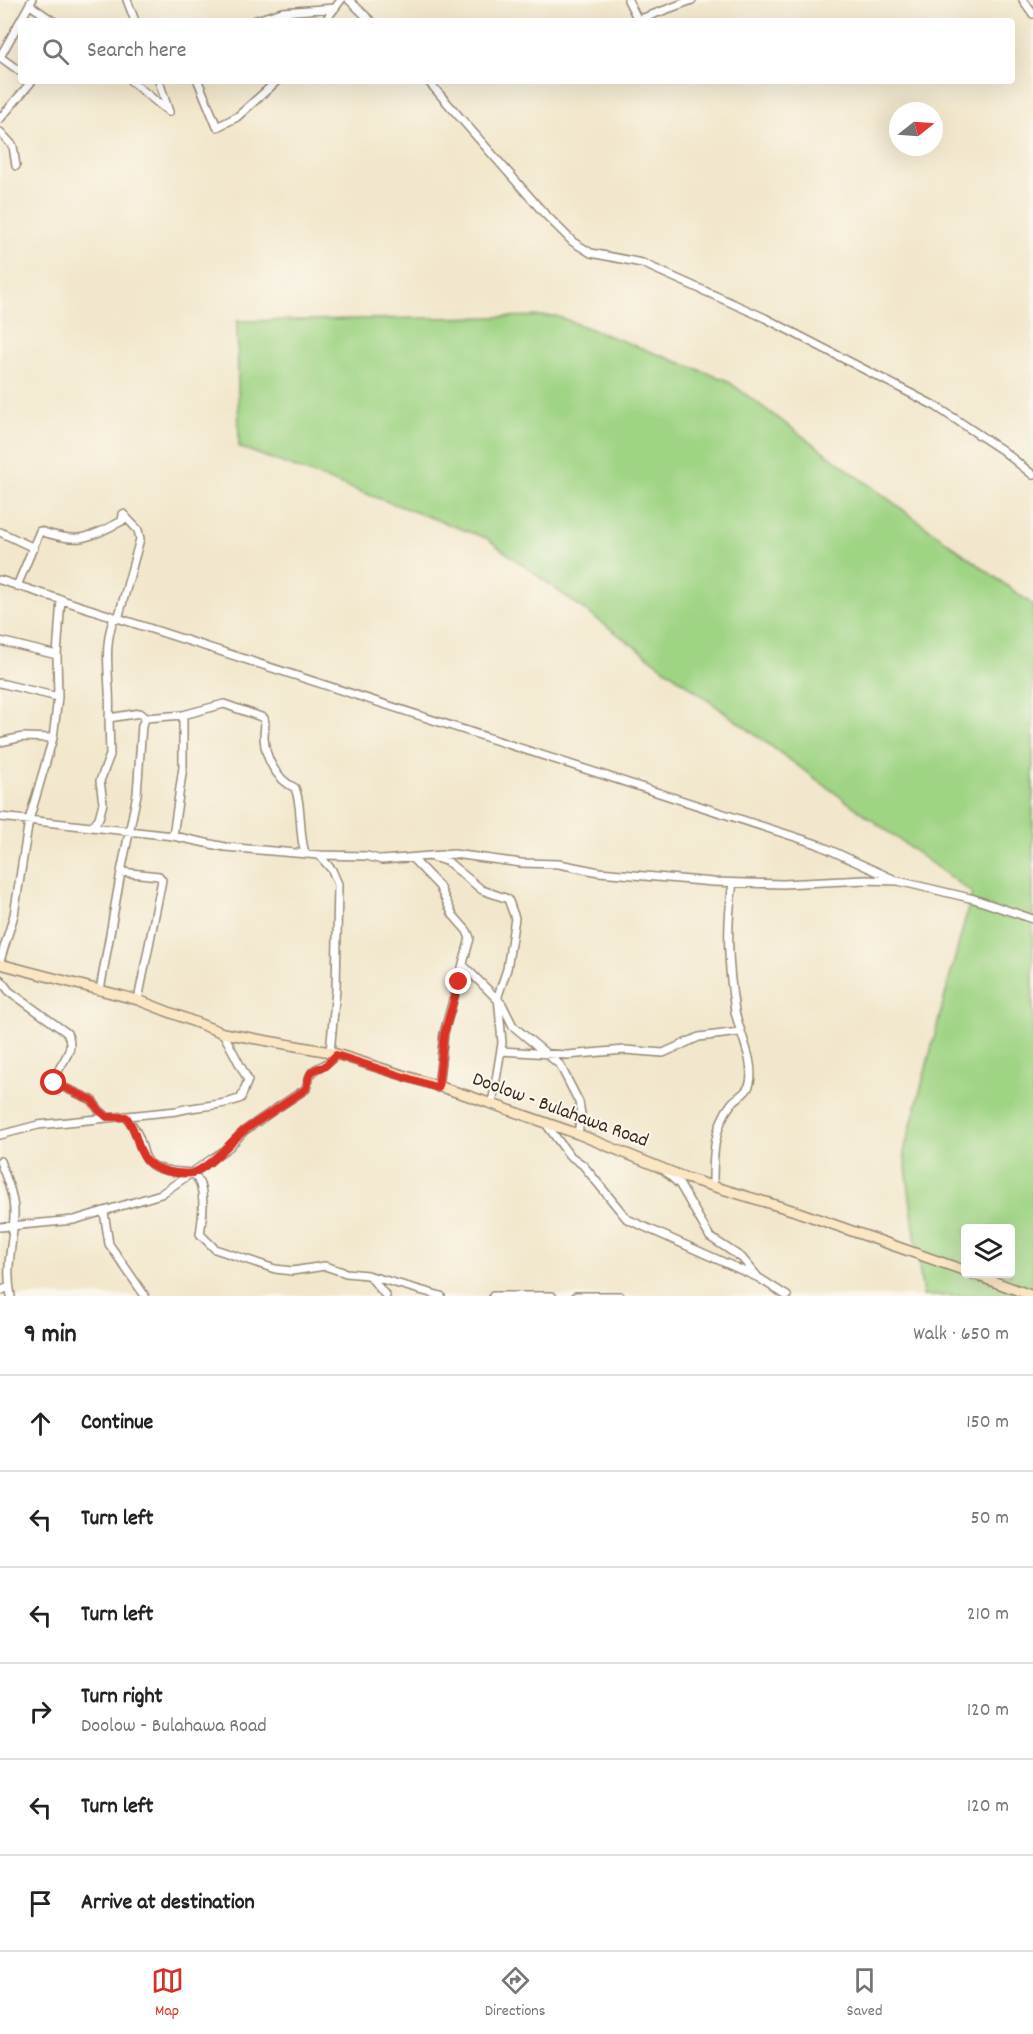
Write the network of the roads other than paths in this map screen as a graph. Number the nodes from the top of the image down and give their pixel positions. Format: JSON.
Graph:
{"nodes":[{"id":1,"x":127,"y":0,"type":"edge"},
{"id":2,"x":341,"y":0,"type":"edge"},
{"id":3,"x":349,"y":0,"type":"edge"},
{"id":4,"x":628,"y":0,"type":"edge"},
{"id":5,"x":692,"y":0,"type":"edge"},
{"id":6,"x":1023,"y":0,"type":"edge"},
{"id":7,"x":30,"y":2,"type":"edge"},
{"id":8,"x":335,"y":8,"type":"junction"},
{"id":9,"x":1033,"y":14,"type":"edge"},
{"id":10,"x":21,"y":18,"type":"edge"},
{"id":11,"x":49,"y":18,"type":"edge"},
{"id":12,"x":134,"y":18,"type":"edge"},
{"id":13,"x":263,"y":18,"type":"edge"},
{"id":14,"x":327,"y":18,"type":"edge"},
{"id":15,"x":368,"y":18,"type":"edge"},
{"id":16,"x":637,"y":18,"type":"edge"},
{"id":17,"x":643,"y":18,"type":"edge"},
{"id":18,"x":18,"y":24,"type":"edge"},
{"id":19,"x":0,"y":57,"type":"edge"},
{"id":20,"x":18,"y":70,"type":"edge"},
{"id":21,"x":29,"y":84,"type":"edge"},
{"id":22,"x":135,"y":84,"type":"edge"},
{"id":23,"x":160,"y":84,"type":"edge"},
{"id":24,"x":199,"y":84,"type":"edge"},
{"id":25,"x":274,"y":84,"type":"edge"},
{"id":26,"x":431,"y":84,"type":"edge"},
{"id":27,"x":0,"y":119,"type":"edge"},
{"id":28,"x":0,"y":132,"type":"edge"},
{"id":29,"x":16,"y":166,"type":"dead end"},
{"id":30,"x":1033,"y":475,"type":"edge"},
{"id":31,"x":0,"y":532,"type":"edge"},
{"id":32,"x":34,"y":548,"type":"junction"},
{"id":33,"x":0,"y":580,"type":"edge"},
{"id":34,"x":17,"y":586,"type":"junction"},
{"id":35,"x":61,"y":599,"type":"junction"},
{"id":36,"x":116,"y":618,"type":"junction"},
{"id":37,"x":0,"y":641,"type":"edge"},
{"id":38,"x":57,"y":654,"type":"junction"},
{"id":39,"x":0,"y":683,"type":"edge"},
{"id":40,"x":58,"y":697,"type":"junction"},
{"id":41,"x":183,"y":715,"type":"junction"},
{"id":42,"x":109,"y":718,"type":"junction"},
{"id":43,"x":146,"y":718,"type":"junction"},
{"id":44,"x":53,"y":738,"type":"junction"},
{"id":45,"x":0,"y":742,"type":"edge"},
{"id":46,"x":0,"y":817,"type":"edge"},
{"id":47,"x":29,"y":820,"type":"junction"},
{"id":48,"x":92,"y":827,"type":"junction"},
{"id":49,"x":131,"y":831,"type":"junction"},
{"id":50,"x":173,"y":836,"type":"junction"},
{"id":51,"x":305,"y":853,"type":"junction"},
{"id":52,"x":319,"y":855,"type":"junction"},
{"id":53,"x":430,"y":856,"type":"junction"},
{"id":54,"x":412,"y":858,"type":"junction"},
{"id":55,"x":121,"y":872,"type":"junction"},
{"id":56,"x":898,"y":881,"type":"junction"},
{"id":57,"x":733,"y":883,"type":"junction"},
{"id":58,"x":1033,"y":918,"type":"edge"},
{"id":59,"x":0,"y":962,"type":"edge"},
{"id":60,"x":463,"y":965,"type":"junction"},
{"id":61,"x":0,"y":979,"type":"edge"},
{"id":62,"x":100,"y":990,"type":"junction"},
{"id":63,"x":499,"y":999,"type":"junction"},
{"id":64,"x":138,"y":1000,"type":"junction"},
{"id":65,"x":739,"y":1032,"type":"junction"},
{"id":66,"x":223,"y":1033,"type":"junction"},
{"id":67,"x":501,"y":1051,"type":"junction"},
{"id":68,"x":333,"y":1054,"type":"junction"},
{"id":69,"x":552,"y":1055,"type":"junction"},
{"id":70,"x":438,"y":1088,"type":"junction"},
{"id":71,"x":492,"y":1104,"type":"junction"},
{"id":72,"x":107,"y":1117,"type":"junction"},
{"id":73,"x":126,"y":1117,"type":"junction"},
{"id":74,"x":545,"y":1122,"type":"junction"},
{"id":75,"x":578,"y":1134,"type":"junction"},
{"id":76,"x":0,"y":1135,"type":"edge"},
{"id":77,"x":0,"y":1161,"type":"edge"},
{"id":78,"x":660,"y":1167,"type":"junction"},
{"id":79,"x":193,"y":1173,"type":"junction"},
{"id":80,"x":713,"y":1186,"type":"junction"},
{"id":81,"x":104,"y":1212,"type":"junction"},
{"id":82,"x":13,"y":1224,"type":"junction"},
{"id":83,"x":0,"y":1227,"type":"edge"},
{"id":84,"x":961,"y":1269,"type":"edge"},
{"id":85,"x":367,"y":1275,"type":"junction"},
{"id":86,"x":759,"y":1278,"type":"junction"},
{"id":87,"x":984,"y":1278,"type":"edge"},
{"id":88,"x":9,"y":1287,"type":"junction"},
{"id":89,"x":0,"y":1291,"type":"edge"},
{"id":90,"x":11,"y":1296,"type":"edge"},
{"id":91,"x":145,"y":1296,"type":"edge"},
{"id":92,"x":386,"y":1296,"type":"edge"},
{"id":93,"x":441,"y":1296,"type":"edge"},
{"id":94,"x":493,"y":1296,"type":"edge"},
{"id":95,"x":552,"y":1296,"type":"edge"},
{"id":96,"x":576,"y":1296,"type":"edge"},
{"id":97,"x":620,"y":1296,"type":"edge"},
{"id":98,"x":787,"y":1296,"type":"edge"},
{"id":99,"x":1033,"y":1296,"type":"edge"}],
"edges":[{"from":1,"to":12,"type":"street"},
{"from":2,"to":8,"type":"street"},
{"from":3,"to":15,"type":"street"},
{"from":4,"to":16,"type":"street"},
{"from":5,"to":17,"type":"street"},
{"from":6,"to":9,"type":"street"},
{"from":7,"to":10,"type":"street"},
{"from":7,"to":11,"type":"street"},
{"from":8,"to":13,"type":"street"},
{"from":8,"to":14,"type":"street"},
{"from":18,"to":19,"type":"street"},
{"from":19,"to":20,"type":"street"},
{"from":21,"to":27,"type":"street"},
{"from":22,"to":23,"type":"street"},
{"from":24,"to":25,"type":"street"},
{"from":26,"to":30,"type":"street"},
{"from":28,"to":29,"type":"street"},
{"from":31,"to":32,"type":"street"},
{"from":32,"to":34,"type":"street"},
{"from":32,"to":36,"type":"street"},
{"from":33,"to":34,"type":"street"},
{"from":34,"to":35,"type":"street"},
{"from":35,"to":36,"type":"street"},
{"from":35,"to":38,"type":"street"},
{"from":36,"to":42,"type":"street"},
{"from":36,"to":56,"type":"street"},
{"from":37,"to":38,"type":"street"},
{"from":38,"to":40,"type":"street"},
{"from":39,"to":40,"type":"street"},
{"from":40,"to":44,"type":"street"},
{"from":41,"to":43,"type":"street"},
{"from":41,"to":50,"type":"street"},
{"from":41,"to":51,"type":"street"},
{"from":42,"to":43,"type":"street"},
{"from":42,"to":48,"type":"street"},
{"from":43,"to":49,"type":"street"},
{"from":44,"to":45,"type":"street"},
{"from":44,"to":47,"type":"street"},
{"from":46,"to":47,"type":"street"},
{"from":47,"to":48,"type":"street"},
{"from":47,"to":59,"type":"street"},
{"from":48,"to":49,"type":"street"},
{"from":49,"to":50,"type":"street"},
{"from":49,"to":55,"type":"street"},
{"from":50,"to":51,"type":"street"},
{"from":51,"to":52,"type":"street"},
{"from":52,"to":54,"type":"street"},
{"from":52,"to":68,"type":"street"},
{"from":53,"to":54,"type":"street"},
{"from":53,"to":57,"type":"street"},
{"from":53,"to":63,"type":"street"},
{"from":54,"to":60,"type":"street"},
{"from":55,"to":62,"type":"street"},
{"from":55,"to":64,"type":"street"},
{"from":56,"to":57,"type":"street"},
{"from":56,"to":58,"type":"street"},
{"from":57,"to":65,"type":"street"},
{"from":59,"to":62,"type":"main road","name":"Doolow - Bulahawa Road"},
{"from":60,"to":63,"type":"street"},
{"from":60,"to":70,"type":"street"},
{"from":61,"to":72,"type":"street"},
{"from":62,"to":64,"type":"main road","name":"Doolow - Bulahawa Road"},
{"from":63,"to":67,"type":"street"},
{"from":63,"to":69,"type":"street"},
{"from":64,"to":66,"type":"main road","name":"Doolow - Bulahawa Road"},
{"from":65,"to":69,"type":"street"},
{"from":65,"to":80,"type":"street"},
{"from":66,"to":68,"type":"main road","name":"Doolow - Bulahawa Road"},
{"from":66,"to":73,"type":"street"},
{"from":67,"to":69,"type":"street"},
{"from":67,"to":71,"type":"street"},
{"from":68,"to":70,"type":"main road","name":"Doolow - Bulahawa Road"},
{"from":68,"to":79,"type":"street"},
{"from":69,"to":75,"type":"street"},
{"from":70,"to":71,"type":"main road","name":"Doolow - Bulahawa Road"},
{"from":71,"to":74,"type":"main road","name":"Doolow - Bulahawa Road"},
{"from":72,"to":73,"type":"street"},
{"from":72,"to":76,"type":"street"},
{"from":73,"to":79,"type":"street"},
{"from":74,"to":75,"type":"main road","name":"Doolow - Bulahawa Road"},
{"from":74,"to":86,"type":"street"},
{"from":75,"to":78,"type":"main road","name":"Doolow - Bulahawa Road"},
{"from":77,"to":82,"type":"street"},
{"from":78,"to":80,"type":"main road","name":"Doolow - Bulahawa Road"},
{"from":78,"to":86,"type":"street"},
{"from":79,"to":81,"type":"street"},
{"from":79,"to":85,"type":"street"},
{"from":80,"to":84,"type":"main road","name":"Doolow - Bulahawa Road"},
{"from":81,"to":82,"type":"street"},
{"from":81,"to":91,"type":"street"},
{"from":82,"to":83,"type":"street"},
{"from":82,"to":88,"type":"street"},
{"from":85,"to":92,"type":"street"},
{"from":85,"to":93,"type":"street"},
{"from":86,"to":98,"type":"street"},
{"from":87,"to":99,"type":"main road"},
{"from":88,"to":89,"type":"street"},
{"from":88,"to":90,"type":"street"},
{"from":94,"to":95,"type":"street"},
{"from":96,"to":97,"type":"street"}]}
